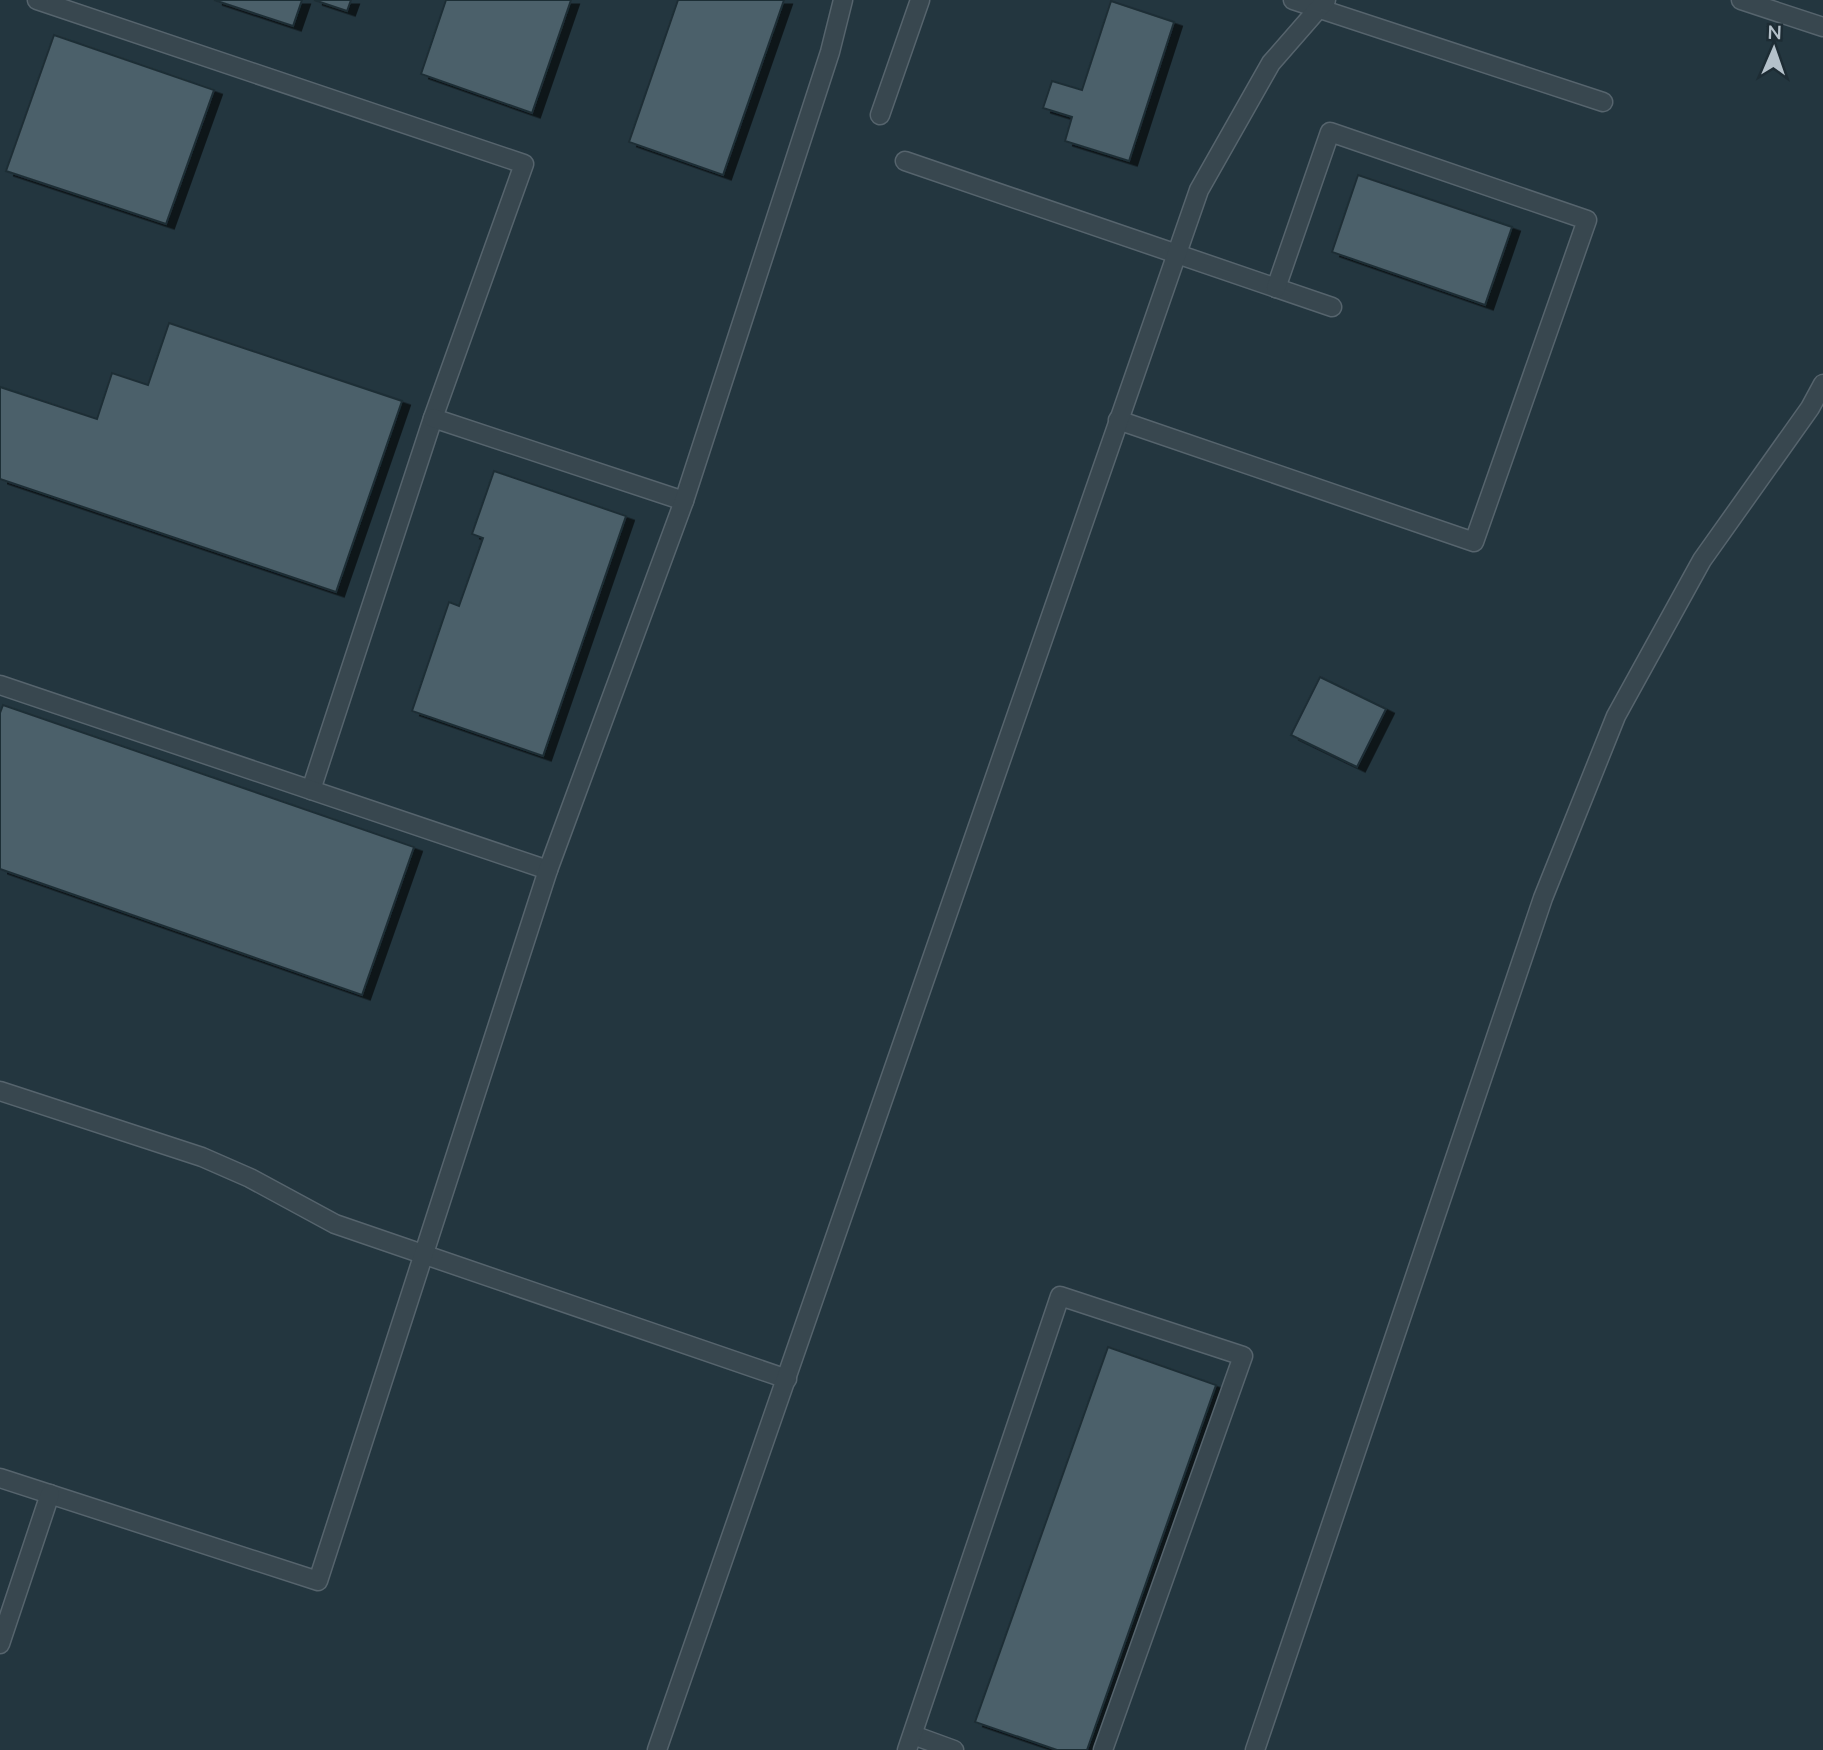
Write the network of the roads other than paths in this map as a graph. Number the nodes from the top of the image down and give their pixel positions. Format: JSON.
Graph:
{"nodes":[{"id":1,"x":37,"y":0,"type":"edge"},
{"id":2,"x":843,"y":0,"type":"edge"},
{"id":3,"x":920,"y":0,"type":"edge"},
{"id":4,"x":1293,"y":0,"type":"edge"},
{"id":5,"x":1741,"y":0,"type":"edge"},
{"id":6,"x":1322,"y":4,"type":"edge"},
{"id":7,"x":1823,"y":27,"type":"edge"},
{"id":8,"x":1603,"y":102,"type":"dead end"},
{"id":9,"x":880,"y":115,"type":"dead end"},
{"id":10,"x":905,"y":161,"type":"dead end"},
{"id":11,"x":1175,"y":253,"type":"junction"},
{"id":12,"x":1276,"y":288,"type":"junction"},
{"id":13,"x":1332,"y":307,"type":"dead end"},
{"id":14,"x":1823,"y":384,"type":"edge"},
{"id":15,"x":433,"y":418,"type":"junction"},
{"id":16,"x":1118,"y":420,"type":"junction"},
{"id":17,"x":684,"y":500,"type":"junction"},
{"id":18,"x":0,"y":685,"type":"edge"},
{"id":19,"x":311,"y":790,"type":"junction"},
{"id":20,"x":548,"y":870,"type":"junction"},
{"id":21,"x":0,"y":1091,"type":"edge"},
{"id":22,"x":423,"y":1252,"type":"junction"},
{"id":23,"x":787,"y":1379,"type":"junction"},
{"id":24,"x":0,"y":1478,"type":"edge"},
{"id":25,"x":50,"y":1494,"type":"junction"},
{"id":26,"x":0,"y":1644,"type":"edge"},
{"id":27,"x":910,"y":1742,"type":"edge"},
{"id":28,"x":657,"y":1750,"type":"edge"},
{"id":29,"x":954,"y":1750,"type":"edge"},
{"id":30,"x":1104,"y":1750,"type":"edge"},
{"id":31,"x":1255,"y":1750,"type":"edge"}],
"edges":[{"from":1,"to":15,"type":"lane"},
{"from":2,"to":17,"type":"lane"},
{"from":3,"to":9,"type":"lane"},
{"from":4,"to":6,"type":"lane"},
{"from":5,"to":7,"type":"lane"},
{"from":6,"to":8,"type":"lane"},
{"from":6,"to":11,"type":"lane"},
{"from":10,"to":11,"type":"lane"},
{"from":11,"to":12,"type":"lane"},
{"from":11,"to":16,"type":"lane"},
{"from":12,"to":13,"type":"lane"},
{"from":12,"to":16,"type":"lane"},
{"from":14,"to":31,"type":"lane"},
{"from":15,"to":17,"type":"lane"},
{"from":15,"to":19,"type":"lane"},
{"from":16,"to":23,"type":"lane"},
{"from":17,"to":20,"type":"lane"},
{"from":18,"to":19,"type":"lane"},
{"from":19,"to":20,"type":"lane"},
{"from":20,"to":22,"type":"lane"},
{"from":21,"to":22,"type":"lane"},
{"from":22,"to":23,"type":"lane"},
{"from":22,"to":25,"type":"lane"},
{"from":23,"to":28,"type":"lane"},
{"from":24,"to":25,"type":"lane"},
{"from":25,"to":26,"type":"lane"},
{"from":27,"to":29,"type":"lane"},
{"from":27,"to":30,"type":"lane"}]}
